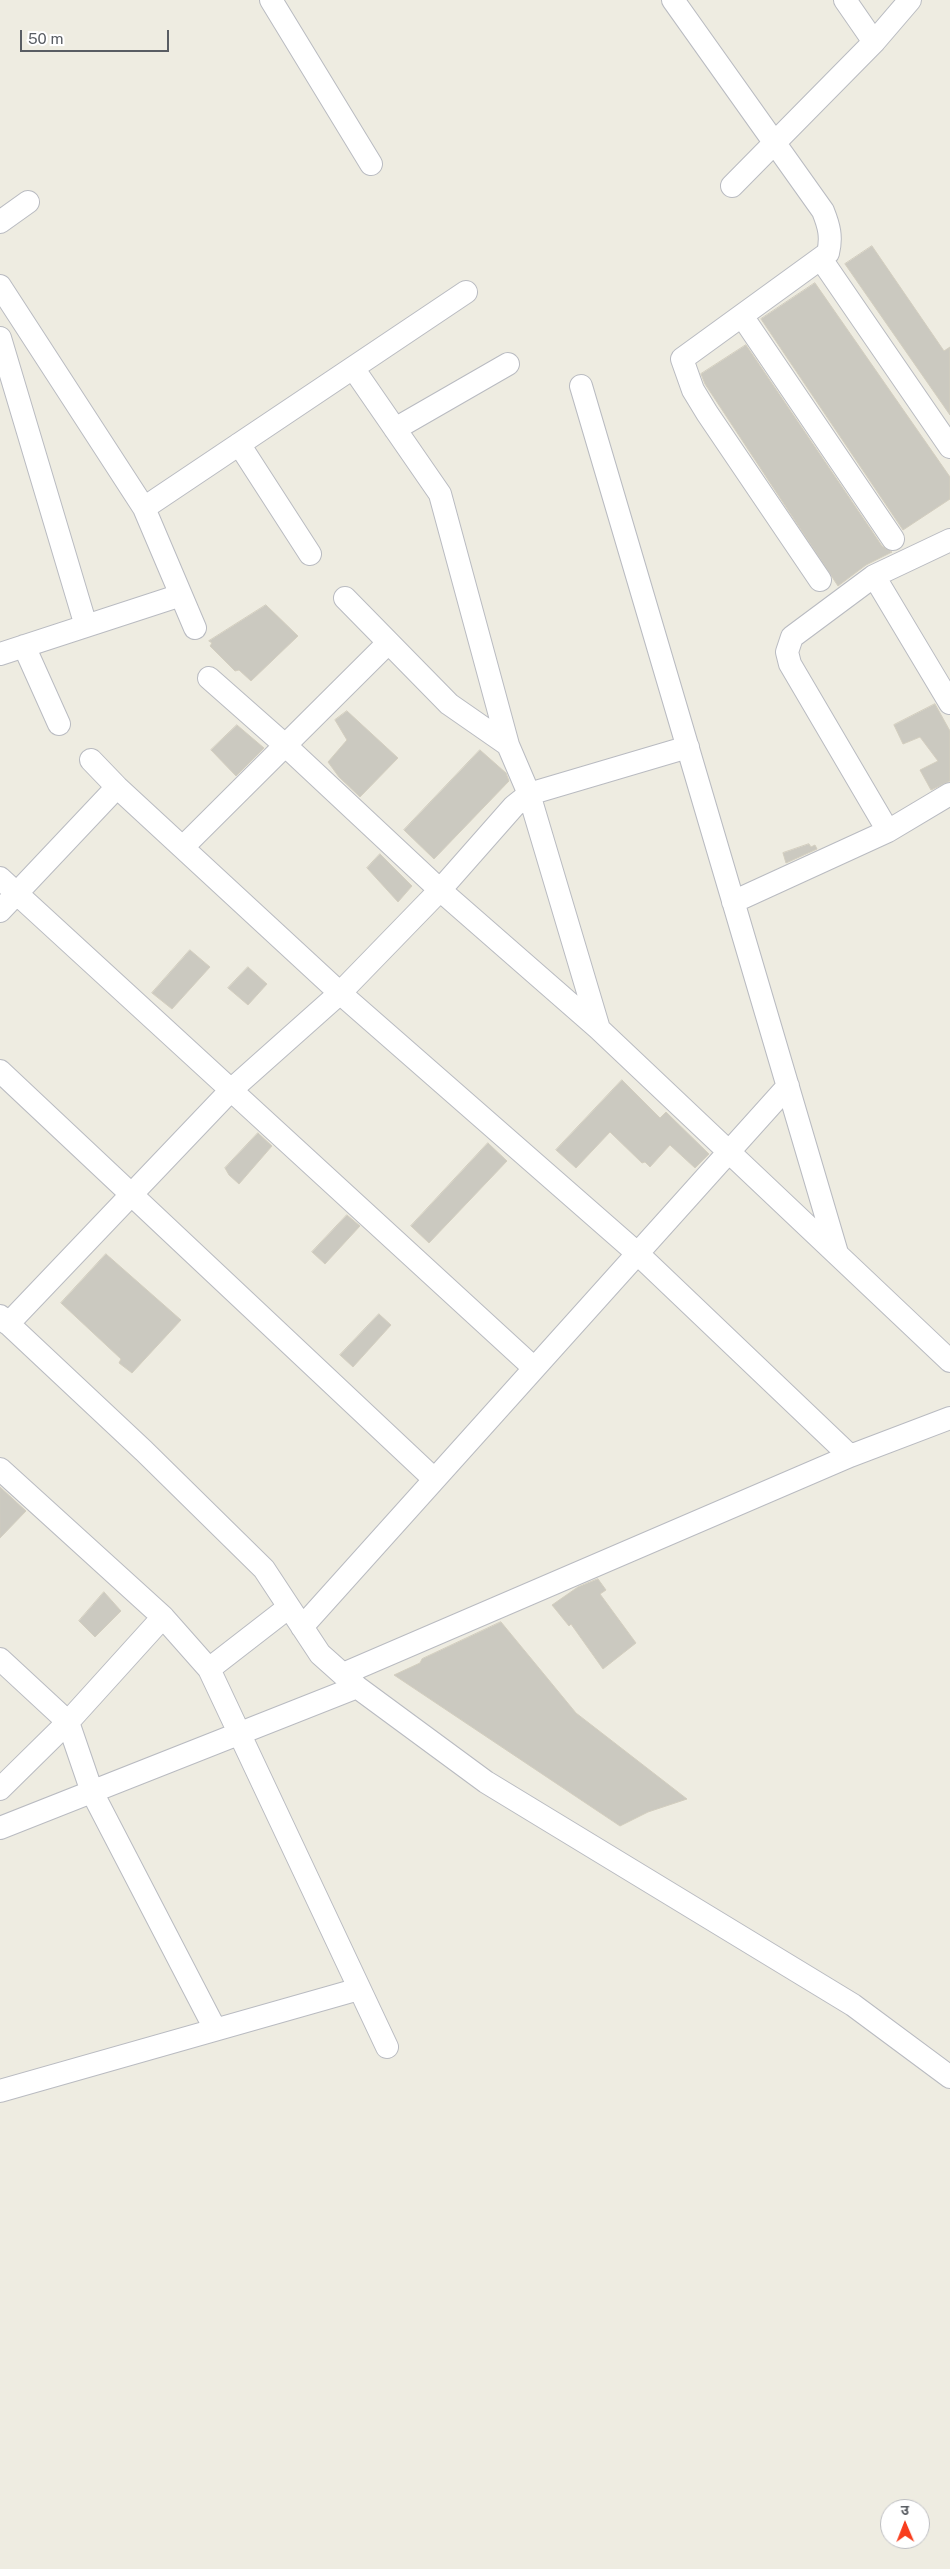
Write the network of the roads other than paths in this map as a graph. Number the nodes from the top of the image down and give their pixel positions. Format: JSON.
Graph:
{"nodes":[{"id":1,"x":271,"y":0,"type":"edge"},
{"id":2,"x":673,"y":0,"type":"edge"},
{"id":3,"x":845,"y":0,"type":"edge"},
{"id":4,"x":910,"y":0,"type":"edge"},
{"id":5,"x":874,"y":42,"type":"junction"},
{"id":6,"x":774,"y":143,"type":"junction"},
{"id":7,"x":372,"y":164,"type":"dead end"},
{"id":8,"x":732,"y":186,"type":"dead end"},
{"id":9,"x":28,"y":202,"type":"dead end"},
{"id":10,"x":0,"y":222,"type":"edge"},
{"id":11,"x":820,"y":259,"type":"junction"},
{"id":12,"x":0,"y":286,"type":"edge"},
{"id":13,"x":466,"y":292,"type":"dead end"},
{"id":14,"x":742,"y":316,"type":"junction"},
{"id":15,"x":0,"y":338,"type":"edge"},
{"id":16,"x":508,"y":364,"type":"dead end"},
{"id":17,"x":353,"y":368,"type":"junction"},
{"id":18,"x":581,"y":386,"type":"dead end"},
{"id":19,"x":395,"y":429,"type":"junction"},
{"id":20,"x":240,"y":444,"type":"junction"},
{"id":21,"x":950,"y":447,"type":"edge"},
{"id":22,"x":144,"y":508,"type":"junction"},
{"id":23,"x":893,"y":539,"type":"dead end"},
{"id":24,"x":950,"y":540,"type":"edge"},
{"id":25,"x":310,"y":554,"type":"dead end"},
{"id":26,"x":874,"y":576,"type":"junction"},
{"id":27,"x":820,"y":580,"type":"dead end"},
{"id":28,"x":181,"y":595,"type":"junction"},
{"id":29,"x":345,"y":598,"type":"dead end"},
{"id":30,"x":86,"y":626,"type":"junction"},
{"id":31,"x":195,"y":628,"type":"dead end"},
{"id":32,"x":387,"y":644,"type":"junction"},
{"id":33,"x":24,"y":646,"type":"junction"},
{"id":34,"x":0,"y":654,"type":"edge"},
{"id":35,"x":208,"y":678,"type":"dead end"},
{"id":36,"x":950,"y":703,"type":"edge"},
{"id":37,"x":59,"y":724,"type":"dead end"},
{"id":38,"x":286,"y":746,"type":"junction"},
{"id":39,"x":508,"y":746,"type":"junction"},
{"id":40,"x":688,"y":747,"type":"junction"},
{"id":41,"x":91,"y":760,"type":"dead end"},
{"id":42,"x":117,"y":787,"type":"junction"},
{"id":43,"x":528,"y":794,"type":"junction"},
{"id":44,"x":950,"y":794,"type":"edge"},
{"id":45,"x":888,"y":831,"type":"junction"},
{"id":46,"x":183,"y":847,"type":"junction"},
{"id":47,"x":0,"y":878,"type":"edge"},
{"id":48,"x":440,"y":890,"type":"junction"},
{"id":49,"x":17,"y":894,"type":"junction"},
{"id":50,"x":734,"y":902,"type":"junction"},
{"id":51,"x":0,"y":911,"type":"edge"},
{"id":52,"x":340,"y":993,"type":"junction"},
{"id":53,"x":598,"y":1029,"type":"junction"},
{"id":54,"x":0,"y":1071,"type":"edge"},
{"id":55,"x":788,"y":1086,"type":"junction"},
{"id":56,"x":230,"y":1090,"type":"junction"},
{"id":57,"x":729,"y":1152,"type":"junction"},
{"id":58,"x":131,"y":1194,"type":"junction"},
{"id":59,"x":637,"y":1254,"type":"junction"},
{"id":60,"x":838,"y":1254,"type":"junction"},
{"id":61,"x":4,"y":1320,"type":"edge"},
{"id":62,"x":950,"y":1361,"type":"edge"},
{"id":63,"x":534,"y":1368,"type":"junction"},
{"id":64,"x":950,"y":1418,"type":"edge"},
{"id":65,"x":850,"y":1456,"type":"junction"},
{"id":66,"x":0,"y":1469,"type":"edge"},
{"id":67,"x":434,"y":1479,"type":"junction"},
{"id":68,"x":289,"y":1607,"type":"junction"},
{"id":69,"x":164,"y":1617,"type":"junction"},
{"id":70,"x":302,"y":1627,"type":"junction"},
{"id":71,"x":0,"y":1659,"type":"edge"},
{"id":72,"x":209,"y":1669,"type":"junction"},
{"id":73,"x":350,"y":1680,"type":"junction"},
{"id":74,"x":68,"y":1722,"type":"junction"},
{"id":75,"x":240,"y":1733,"type":"junction"},
{"id":76,"x":0,"y":1789,"type":"edge"},
{"id":77,"x":92,"y":1792,"type":"junction"},
{"id":78,"x":0,"y":1828,"type":"edge"},
{"id":79,"x":359,"y":1988,"type":"junction"},
{"id":80,"x":216,"y":2029,"type":"junction"},
{"id":81,"x":386,"y":2047,"type":"dead end"},
{"id":82,"x":950,"y":2078,"type":"edge"},
{"id":83,"x":0,"y":2090,"type":"edge"}],
"edges":[{"from":1,"to":7,"type":"street"},
{"from":2,"to":6,"type":"street"},
{"from":3,"to":5,"type":"street"},
{"from":4,"to":5,"type":"street"},
{"from":5,"to":6,"type":"street"},
{"from":6,"to":8,"type":"street"},
{"from":6,"to":11,"type":"street"},
{"from":9,"to":10,"type":"street"},
{"from":11,"to":14,"type":"street"},
{"from":11,"to":21,"type":"street"},
{"from":12,"to":22,"type":"street"},
{"from":13,"to":17,"type":"street"},
{"from":14,"to":23,"type":"street"},
{"from":14,"to":27,"type":"street"},
{"from":15,"to":30,"type":"street"},
{"from":16,"to":19,"type":"street"},
{"from":17,"to":19,"type":"street"},
{"from":17,"to":20,"type":"street"},
{"from":18,"to":40,"type":"street"},
{"from":19,"to":39,"type":"street"},
{"from":20,"to":22,"type":"street"},
{"from":20,"to":25,"type":"street"},
{"from":22,"to":28,"type":"street"},
{"from":24,"to":26,"type":"street"},
{"from":26,"to":36,"type":"street"},
{"from":26,"to":45,"type":"street"},
{"from":28,"to":30,"type":"street"},
{"from":28,"to":31,"type":"street"},
{"from":29,"to":32,"type":"street"},
{"from":30,"to":33,"type":"street"},
{"from":32,"to":38,"type":"street"},
{"from":32,"to":39,"type":"street"},
{"from":33,"to":34,"type":"street"},
{"from":33,"to":37,"type":"street"},
{"from":35,"to":38,"type":"street"},
{"from":38,"to":46,"type":"street"},
{"from":38,"to":48,"type":"street"},
{"from":39,"to":43,"type":"street"},
{"from":40,"to":43,"type":"street"},
{"from":40,"to":50,"type":"street"},
{"from":41,"to":42,"type":"street"},
{"from":42,"to":46,"type":"street"},
{"from":42,"to":49,"type":"street"},
{"from":43,"to":48,"type":"street"},
{"from":43,"to":53,"type":"street"},
{"from":44,"to":45,"type":"street"},
{"from":45,"to":50,"type":"street"},
{"from":46,"to":52,"type":"street"},
{"from":47,"to":49,"type":"street"},
{"from":48,"to":52,"type":"street"},
{"from":48,"to":53,"type":"street"},
{"from":49,"to":51,"type":"street"},
{"from":49,"to":56,"type":"street"},
{"from":50,"to":55,"type":"street"},
{"from":52,"to":56,"type":"street"},
{"from":52,"to":59,"type":"street"},
{"from":53,"to":57,"type":"street"},
{"from":54,"to":58,"type":"street"},
{"from":55,"to":57,"type":"street"},
{"from":55,"to":60,"type":"street"},
{"from":56,"to":58,"type":"street"},
{"from":56,"to":63,"type":"street"},
{"from":57,"to":59,"type":"street"},
{"from":57,"to":60,"type":"street"},
{"from":58,"to":61,"type":"street"},
{"from":58,"to":67,"type":"street"},
{"from":59,"to":63,"type":"street"},
{"from":59,"to":65,"type":"street"},
{"from":60,"to":62,"type":"street"},
{"from":61,"to":68,"type":"street"},
{"from":63,"to":67,"type":"street"},
{"from":64,"to":65,"type":"street"},
{"from":65,"to":73,"type":"street"},
{"from":66,"to":69,"type":"street"},
{"from":67,"to":70,"type":"street"},
{"from":68,"to":70,"type":"street"},
{"from":68,"to":72,"type":"street"},
{"from":69,"to":72,"type":"street"},
{"from":69,"to":74,"type":"street"},
{"from":70,"to":73,"type":"street"},
{"from":71,"to":74,"type":"street"},
{"from":72,"to":75,"type":"street"},
{"from":73,"to":75,"type":"street"},
{"from":73,"to":82,"type":"street"},
{"from":74,"to":76,"type":"street"},
{"from":74,"to":77,"type":"street"},
{"from":75,"to":77,"type":"street"},
{"from":75,"to":79,"type":"street"},
{"from":77,"to":78,"type":"street"},
{"from":77,"to":80,"type":"street"},
{"from":79,"to":80,"type":"street"},
{"from":79,"to":81,"type":"street"},
{"from":80,"to":83,"type":"street"}]}
